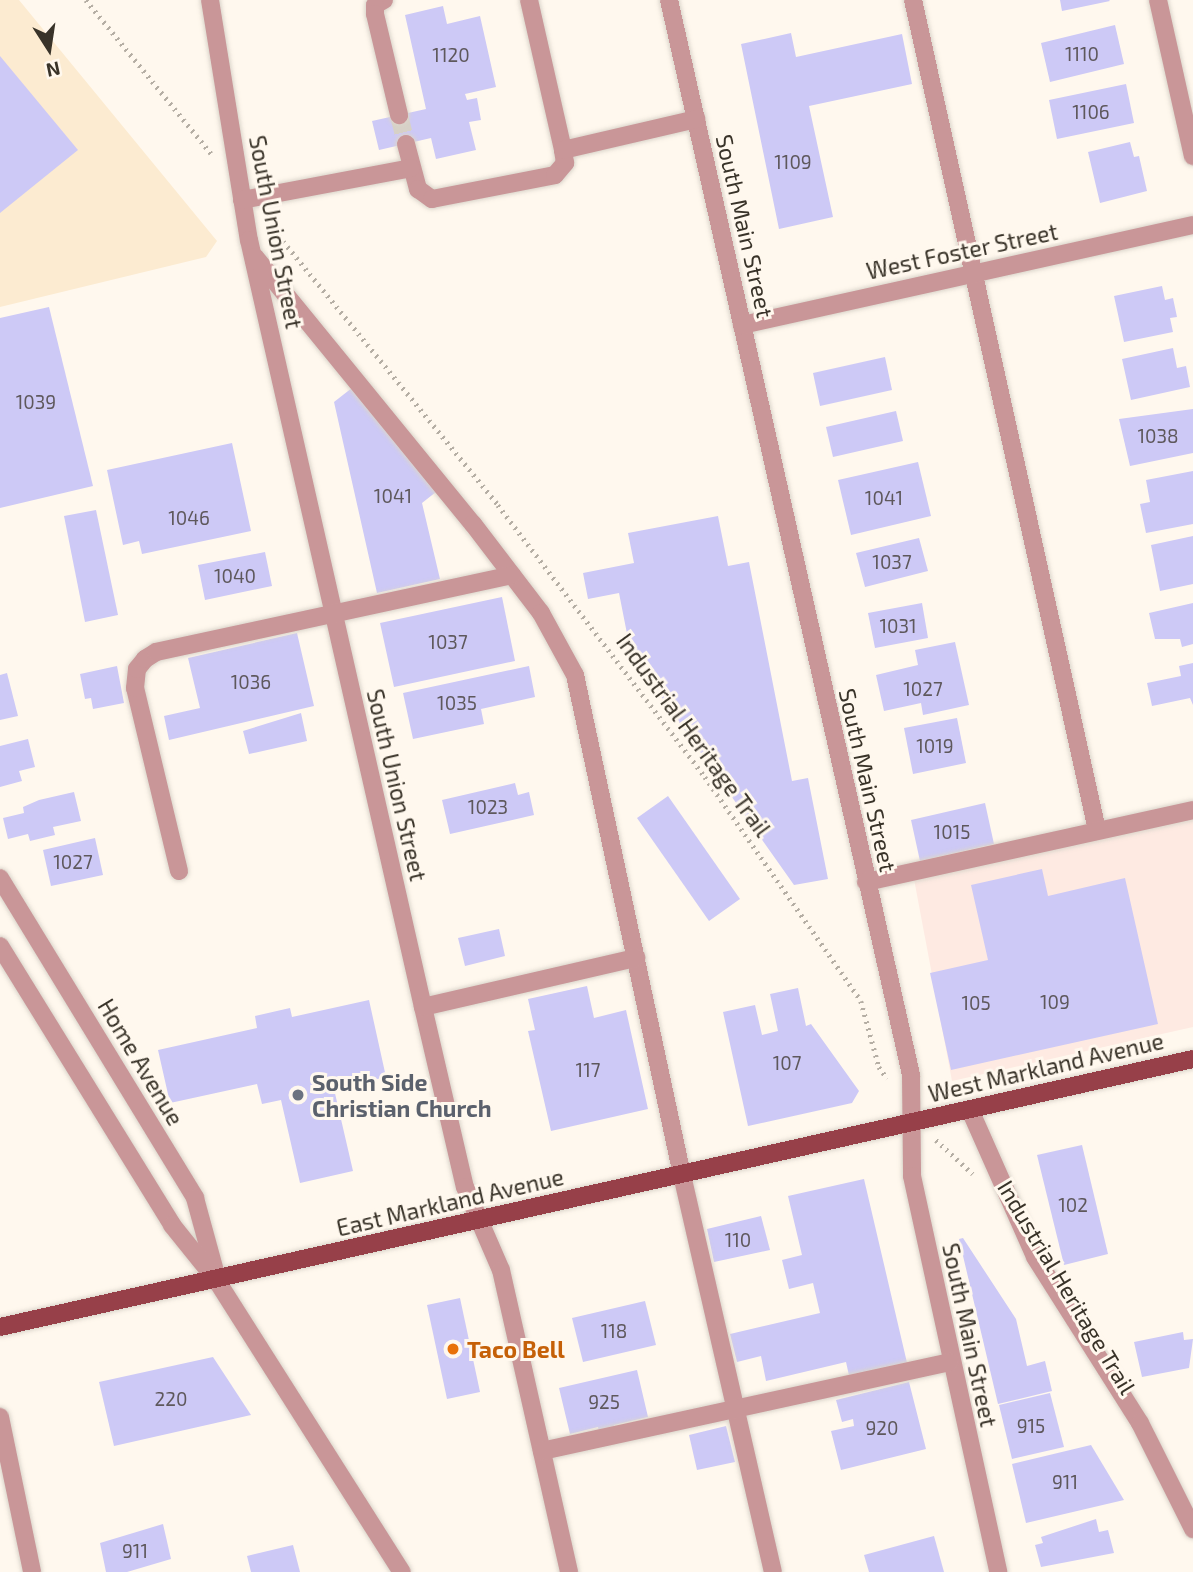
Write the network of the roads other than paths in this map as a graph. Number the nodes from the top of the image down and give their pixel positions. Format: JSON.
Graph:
{"nodes":[{"id":1,"x":209,"y":0,"type":"edge"},
{"id":2,"x":384,"y":0,"type":"edge"},
{"id":3,"x":529,"y":0,"type":"edge"},
{"id":4,"x":669,"y":0,"type":"edge"},
{"id":5,"x":913,"y":0,"type":"edge"},
{"id":6,"x":1158,"y":0,"type":"edge"},
{"id":7,"x":399,"y":115,"type":"tunnel mouth"},
{"id":8,"x":696,"y":119,"type":"junction"},
{"id":9,"x":406,"y":144,"type":"tunnel mouth"},
{"id":10,"x":563,"y":150,"type":"junction"},
{"id":11,"x":1193,"y":156,"type":"edge"},
{"id":12,"x":411,"y":168,"type":"junction"},
{"id":13,"x":246,"y":200,"type":"junction"},
{"id":14,"x":1193,"y":225,"type":"edge"},
{"id":15,"x":252,"y":253,"type":"junction"},
{"id":16,"x":976,"y":274,"type":"junction"},
{"id":17,"x":742,"y":326,"type":"junction"},
{"id":18,"x":512,"y":575,"type":"junction"},
{"id":19,"x":333,"y":613,"type":"junction"},
{"id":20,"x":1193,"y":810,"type":"edge"},
{"id":21,"x":1097,"y":830,"type":"junction"},
{"id":22,"x":179,"y":871,"type":"dead end"},
{"id":23,"x":0,"y":878,"type":"edge"},
{"id":24,"x":866,"y":882,"type":"junction"},
{"id":25,"x":0,"y":946,"type":"edge"},
{"id":26,"x":636,"y":958,"type":"junction"},
{"id":27,"x":423,"y":1007,"type":"junction"},
{"id":28,"x":1193,"y":1059,"type":"edge"},
{"id":29,"x":970,"y":1110,"type":"junction"},
{"id":30,"x":914,"y":1117,"type":"junction"},
{"id":31,"x":682,"y":1175,"type":"junction"},
{"id":32,"x":479,"y":1220,"type":"junction"},
{"id":33,"x":217,"y":1281,"type":"junction"},
{"id":34,"x":0,"y":1327,"type":"edge"},
{"id":35,"x":949,"y":1362,"type":"junction"},
{"id":36,"x":735,"y":1409,"type":"junction"},
{"id":37,"x":0,"y":1417,"type":"edge"},
{"id":38,"x":542,"y":1451,"type":"junction"},
{"id":39,"x":1193,"y":1530,"type":"edge"},
{"id":40,"x":32,"y":1572,"type":"edge"},
{"id":41,"x":402,"y":1572,"type":"edge"},
{"id":42,"x":569,"y":1572,"type":"edge"},
{"id":43,"x":773,"y":1572,"type":"edge"},
{"id":44,"x":998,"y":1572,"type":"edge"}],
"edges":[{"from":1,"to":13,"type":"street","name":"South Union Street"},
{"from":2,"to":7,"type":"street"},
{"from":3,"to":10,"type":"street"},
{"from":4,"to":8,"type":"street","name":"South Main Street"},
{"from":5,"to":16,"type":"street"},
{"from":6,"to":11,"type":"street"},
{"from":8,"to":10,"type":"street"},
{"from":8,"to":17,"type":"street","name":"South Main Street"},
{"from":9,"to":12,"type":"street"},
{"from":10,"to":12,"type":"street"},
{"from":12,"to":13,"type":"street"},
{"from":13,"to":15,"type":"street","name":"South Union Street"},
{"from":14,"to":16,"type":"street","name":"West Foster Street"},
{"from":15,"to":18,"type":"street"},
{"from":15,"to":19,"type":"street","name":"South Union Street"},
{"from":16,"to":17,"type":"street","name":"West Foster Street"},
{"from":16,"to":21,"type":"street"},
{"from":17,"to":24,"type":"street","name":"South Main Street"},
{"from":18,"to":19,"type":"street"},
{"from":18,"to":26,"type":"street"},
{"from":19,"to":22,"type":"street"},
{"from":19,"to":27,"type":"street","name":"South Union Street"},
{"from":20,"to":21,"type":"street"},
{"from":21,"to":24,"type":"street"},
{"from":23,"to":33,"type":"street","name":"Home Avenue"},
{"from":24,"to":30,"type":"street","name":"South Main Street"},
{"from":25,"to":33,"type":"street","name":"Home Avenue"},
{"from":26,"to":27,"type":"street"},
{"from":26,"to":31,"type":"street"},
{"from":27,"to":32,"type":"street","name":"South Union Street"},
{"from":28,"to":29,"type":"main road","name":"West Markland Avenue"},
{"from":29,"to":30,"type":"main road","name":"West Markland Avenue"},
{"from":29,"to":39,"type":"street"},
{"from":30,"to":31,"type":"main road","name":"East Markland Avenue"},
{"from":30,"to":35,"type":"street","name":"South Main Street"},
{"from":31,"to":32,"type":"main road","name":"East Markland Avenue"},
{"from":31,"to":36,"type":"street"},
{"from":32,"to":33,"type":"main road","name":"East Markland Avenue"},
{"from":32,"to":38,"type":"street","name":"South Union Street"},
{"from":33,"to":34,"type":"main road","name":"East Markland Avenue"},
{"from":33,"to":41,"type":"street","name":"Home Avenue"},
{"from":35,"to":36,"type":"street"},
{"from":35,"to":44,"type":"street","name":"South Main Street"},
{"from":36,"to":38,"type":"street"},
{"from":36,"to":43,"type":"street"},
{"from":37,"to":40,"type":"street"},
{"from":38,"to":42,"type":"street","name":"South Union Street"}]}
